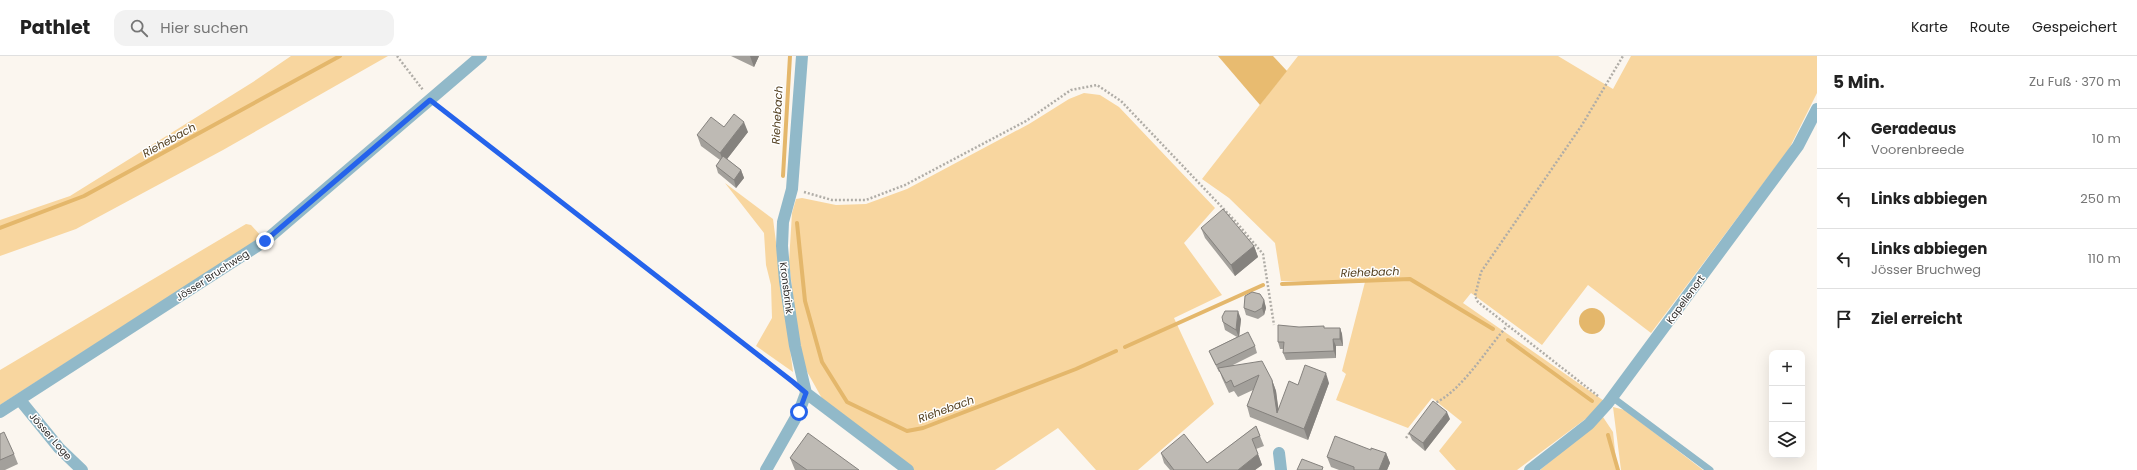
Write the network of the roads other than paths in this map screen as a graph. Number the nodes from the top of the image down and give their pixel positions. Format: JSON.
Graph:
{"nodes":[{"id":1,"x":481,"y":56,"type":"edge"},
{"id":2,"x":802,"y":56,"type":"edge"},
{"id":3,"x":1817,"y":109,"type":"edge"},
{"id":4,"x":806,"y":393,"type":"junction"},
{"id":5,"x":20,"y":400,"type":"junction"},
{"id":6,"x":1610,"y":400,"type":"junction"},
{"id":7,"x":0,"y":412,"type":"edge"},
{"id":8,"x":1279,"y":453,"type":"dead end"},
{"id":9,"x":82,"y":470,"type":"edge"},
{"id":10,"x":766,"y":470,"type":"edge"},
{"id":11,"x":908,"y":470,"type":"edge"},
{"id":12,"x":1281,"y":470,"type":"edge"},
{"id":13,"x":1530,"y":470,"type":"edge"},
{"id":14,"x":1710,"y":470,"type":"edge"}],
"edges":[{"from":1,"to":5,"type":"street","name":"Jösser Bruchweg"},
{"from":2,"to":4,"type":"street","name":"Kronsbrink"},
{"from":3,"to":6,"type":"street","name":"Kapellenort"},
{"from":4,"to":10,"type":"street"},
{"from":4,"to":11,"type":"street"},
{"from":5,"to":7,"type":"street","name":"Jösser Bruchweg"},
{"from":5,"to":9,"type":"street","name":"Jösser Loge"},
{"from":6,"to":13,"type":"street","name":"Kapellenort"},
{"from":6,"to":14,"type":"lane"},
{"from":8,"to":12,"type":"street"}]}
